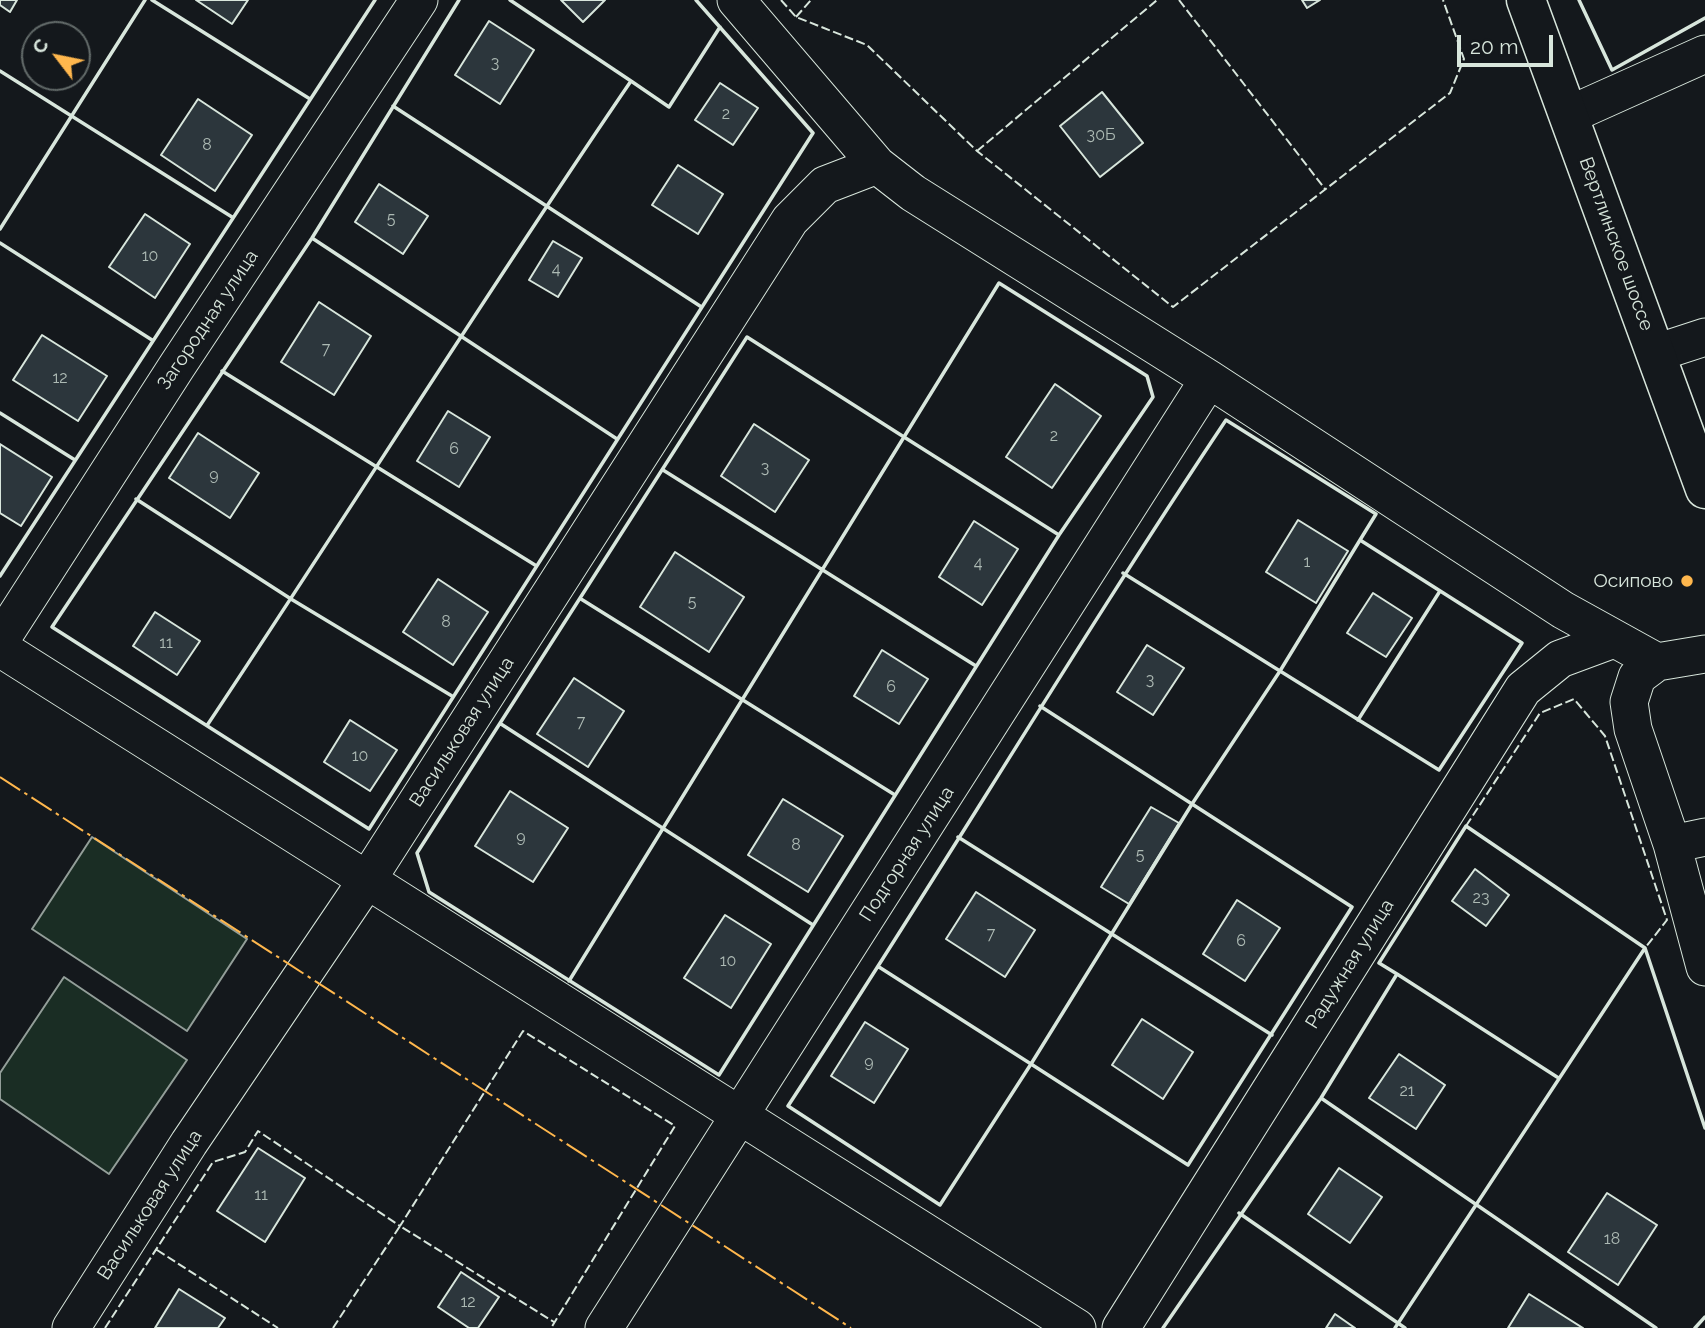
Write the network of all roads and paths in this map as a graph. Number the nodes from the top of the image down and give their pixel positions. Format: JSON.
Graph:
{"nodes":[{"id":1,"x":419,"y":0,"type":"edge"},
{"id":2,"x":737,"y":0,"type":"edge"},
{"id":3,"x":1526,"y":0,"type":"edge"},
{"id":4,"x":1705,"y":54,"type":"edge"},
{"id":5,"x":1569,"y":115,"type":"junction"},
{"id":6,"x":877,"y":165,"type":"junction"},
{"id":7,"x":1705,"y":337,"type":"edge"},
{"id":8,"x":1656,"y":353,"type":"junction"},
{"id":9,"x":1209,"y":379,"type":"junction"},
{"id":10,"x":1705,"y":489,"type":"edge"},
{"id":11,"x":1614,"y":639,"type":"junction"},
{"id":12,"x":0,"y":641,"type":"edge"},
{"id":13,"x":0,"y":649,"type":"edge"},
{"id":14,"x":1705,"y":654,"type":"edge"},
{"id":15,"x":1657,"y":662,"type":"junction"},
{"id":16,"x":1689,"y":841,"type":"edge"},
{"id":17,"x":369,"y":877,"type":"junction"},
{"id":18,"x":1705,"y":967,"type":"edge"},
{"id":19,"x":739,"y":1116,"type":"junction"},
{"id":20,"x":71,"y":1328,"type":"edge"},
{"id":21,"x":604,"y":1328,"type":"edge"},
{"id":22,"x":1077,"y":1328,"type":"edge"},
{"id":23,"x":1121,"y":1328,"type":"edge"}],
"edges":[{"from":1,"to":12,"type":"street","name":"Загородная улица"},
{"from":2,"to":6,"type":"street"},
{"from":3,"to":5,"type":"main road","name":"Вертлинское шоссе"},
{"from":4,"to":5,"type":"street"},
{"from":5,"to":8,"type":"main road","name":"Вертлинское шоссе"},
{"from":6,"to":9,"type":"street"},
{"from":6,"to":17,"type":"street","name":"Васильковая улица"},
{"from":7,"to":8,"type":"street"},
{"from":8,"to":10,"type":"main road","name":"Вертлинское шоссе"},
{"from":9,"to":11,"type":"street"},
{"from":9,"to":19,"type":"street","name":"Подгорная улица"},
{"from":11,"to":15,"type":"street"},
{"from":11,"to":23,"type":"street","name":"Радужная улица"},
{"from":13,"to":17,"type":"street"},
{"from":14,"to":15,"type":"street"},
{"from":15,"to":16,"type":"street"},
{"from":16,"to":18,"type":"street"},
{"from":17,"to":19,"type":"street"},
{"from":17,"to":20,"type":"street","name":"Васильковая улица"},
{"from":19,"to":21,"type":"street","name":"Подгорная улица"},
{"from":19,"to":22,"type":"street"}]}
